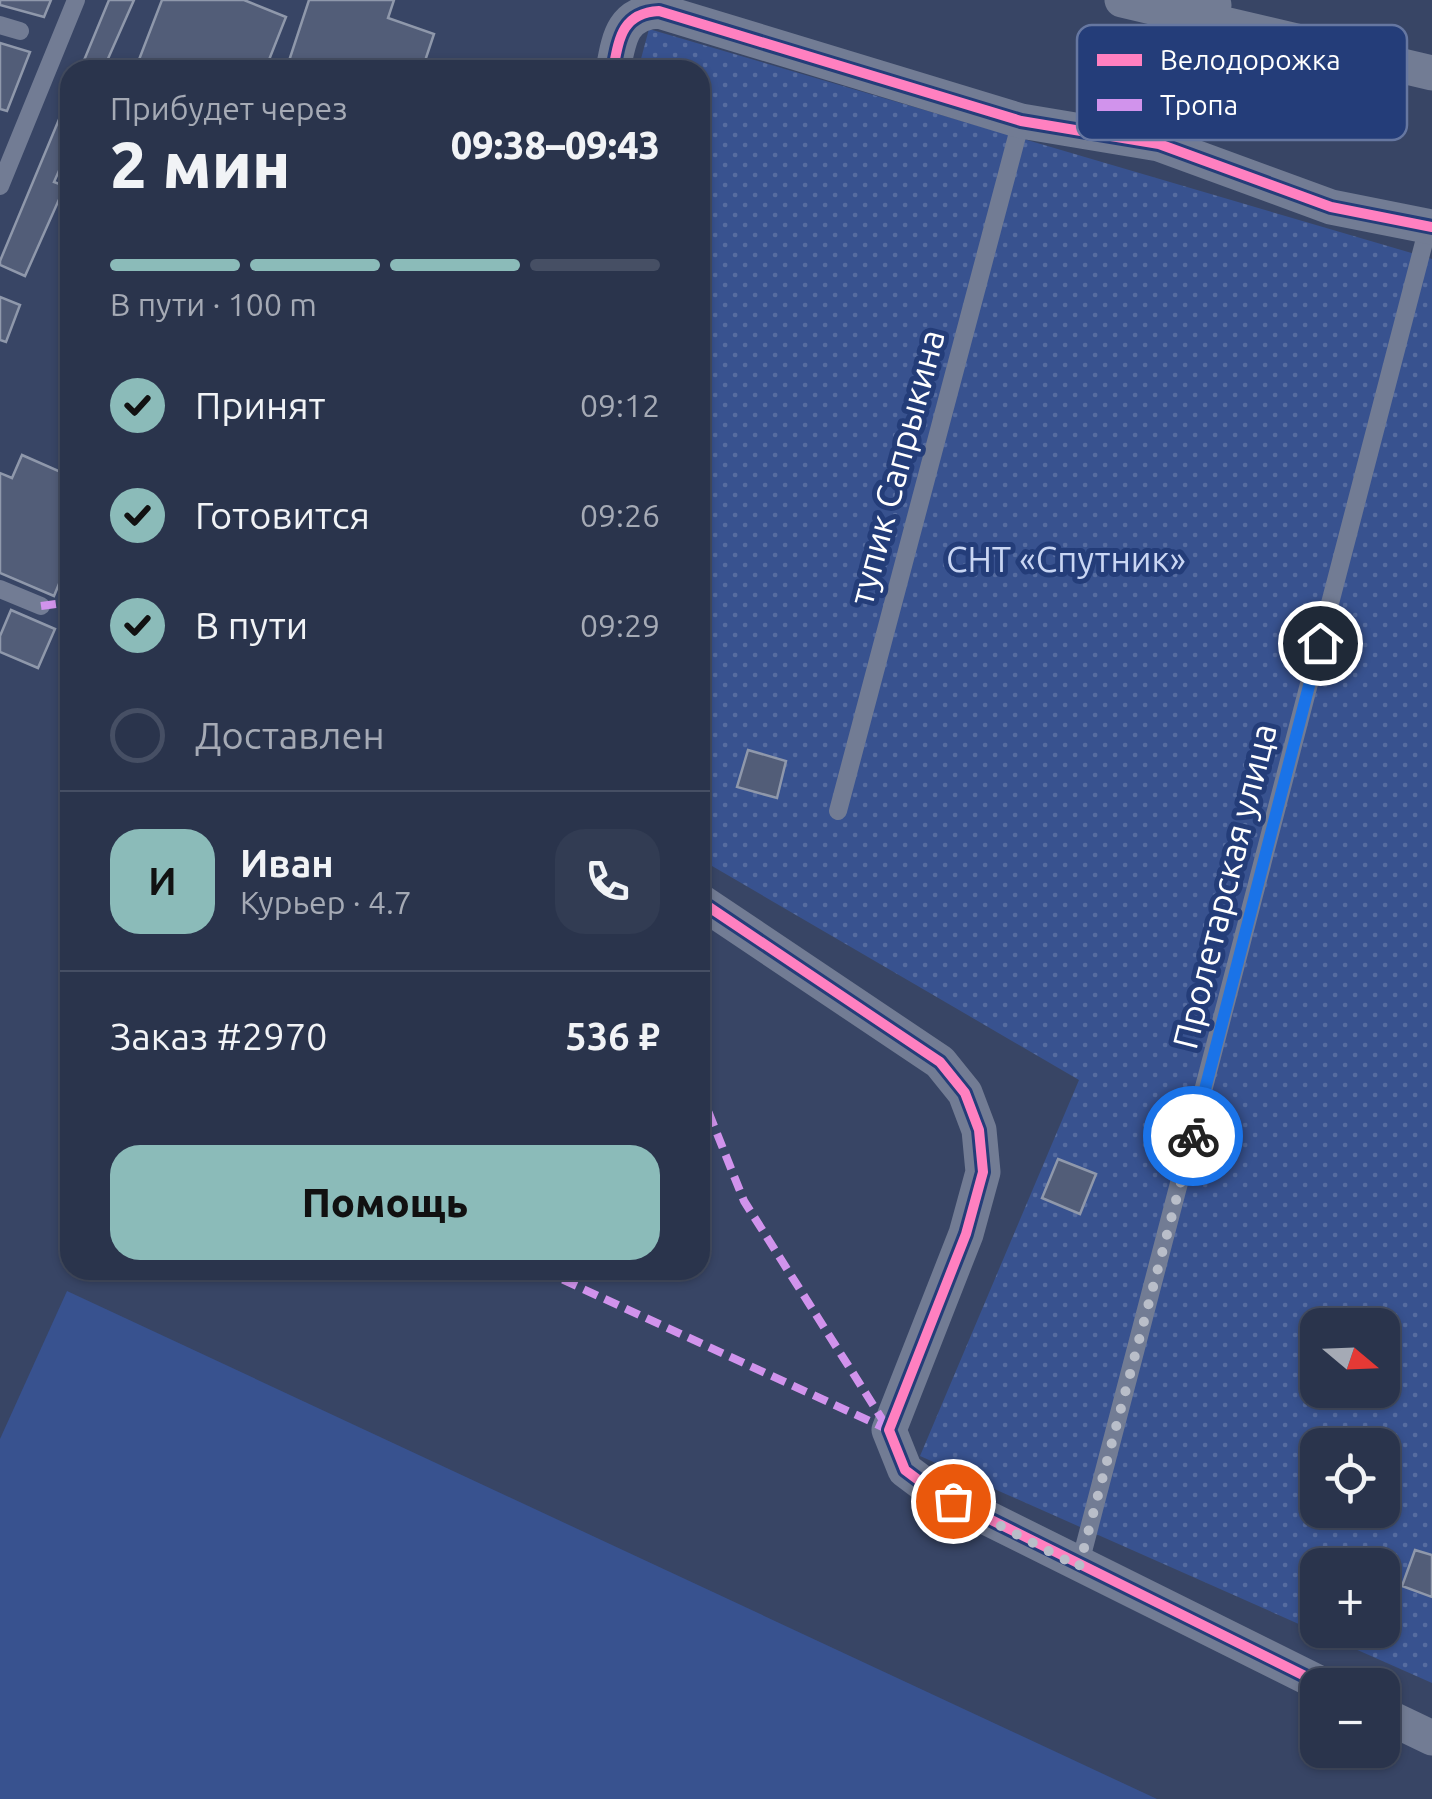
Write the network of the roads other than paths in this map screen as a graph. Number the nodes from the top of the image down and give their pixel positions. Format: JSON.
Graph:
{"nodes":[{"id":1,"x":76,"y":0,"type":"edge"},
{"id":2,"x":1122,"y":0,"type":"edge"},
{"id":3,"x":1210,"y":10,"type":"edge"},
{"id":4,"x":0,"y":25,"type":"edge"},
{"id":5,"x":1263,"y":25,"type":"edge"},
{"id":6,"x":20,"y":31,"type":"dead end"},
{"id":7,"x":615,"y":60,"type":"edge"},
{"id":8,"x":1407,"y":66,"type":"edge"},
{"id":9,"x":1432,"y":73,"type":"edge"},
{"id":10,"x":1019,"y":130,"type":"junction"},
{"id":11,"x":1077,"y":136,"type":"edge"},
{"id":12,"x":1119,"y":140,"type":"edge"},
{"id":13,"x":1160,"y":140,"type":"edge"},
{"id":14,"x":1159,"y":144,"type":"junction"},
{"id":15,"x":0,"y":186,"type":"edge"},
{"id":16,"x":1427,"y":237,"type":"edge"},
{"id":17,"x":0,"y":589,"type":"edge"},
{"id":18,"x":41,"y":606,"type":"dead end"},
{"id":19,"x":838,"y":810,"type":"dead end"},
{"id":20,"x":710,"y":908,"type":"edge"},
{"id":21,"x":1079,"y":1567,"type":"junction"},
{"id":22,"x":1300,"y":1674,"type":"edge"},
{"id":23,"x":1400,"y":1723,"type":"edge"},
{"id":24,"x":1432,"y":1738,"type":"edge"}],
"edges":[{"from":1,"to":15,"type":"lane"},
{"from":2,"to":3,"type":"street"},
{"from":3,"to":5,"type":"street"},
{"from":4,"to":6,"type":"lane"},
{"from":7,"to":10,"type":"street"},
{"from":8,"to":9,"type":"street"},
{"from":10,"to":11,"type":"street"},
{"from":10,"to":19,"type":"lane","name":"тупик Сапрыкина"},
{"from":12,"to":14,"type":"street"},
{"from":13,"to":14,"type":"street"},
{"from":14,"to":16,"type":"street"},
{"from":16,"to":21,"type":"lane","name":"Пролетарская улица"},
{"from":17,"to":18,"type":"lane"},
{"from":20,"to":21,"type":"street"},
{"from":21,"to":22,"type":"street"},
{"from":23,"to":24,"type":"street"}]}
